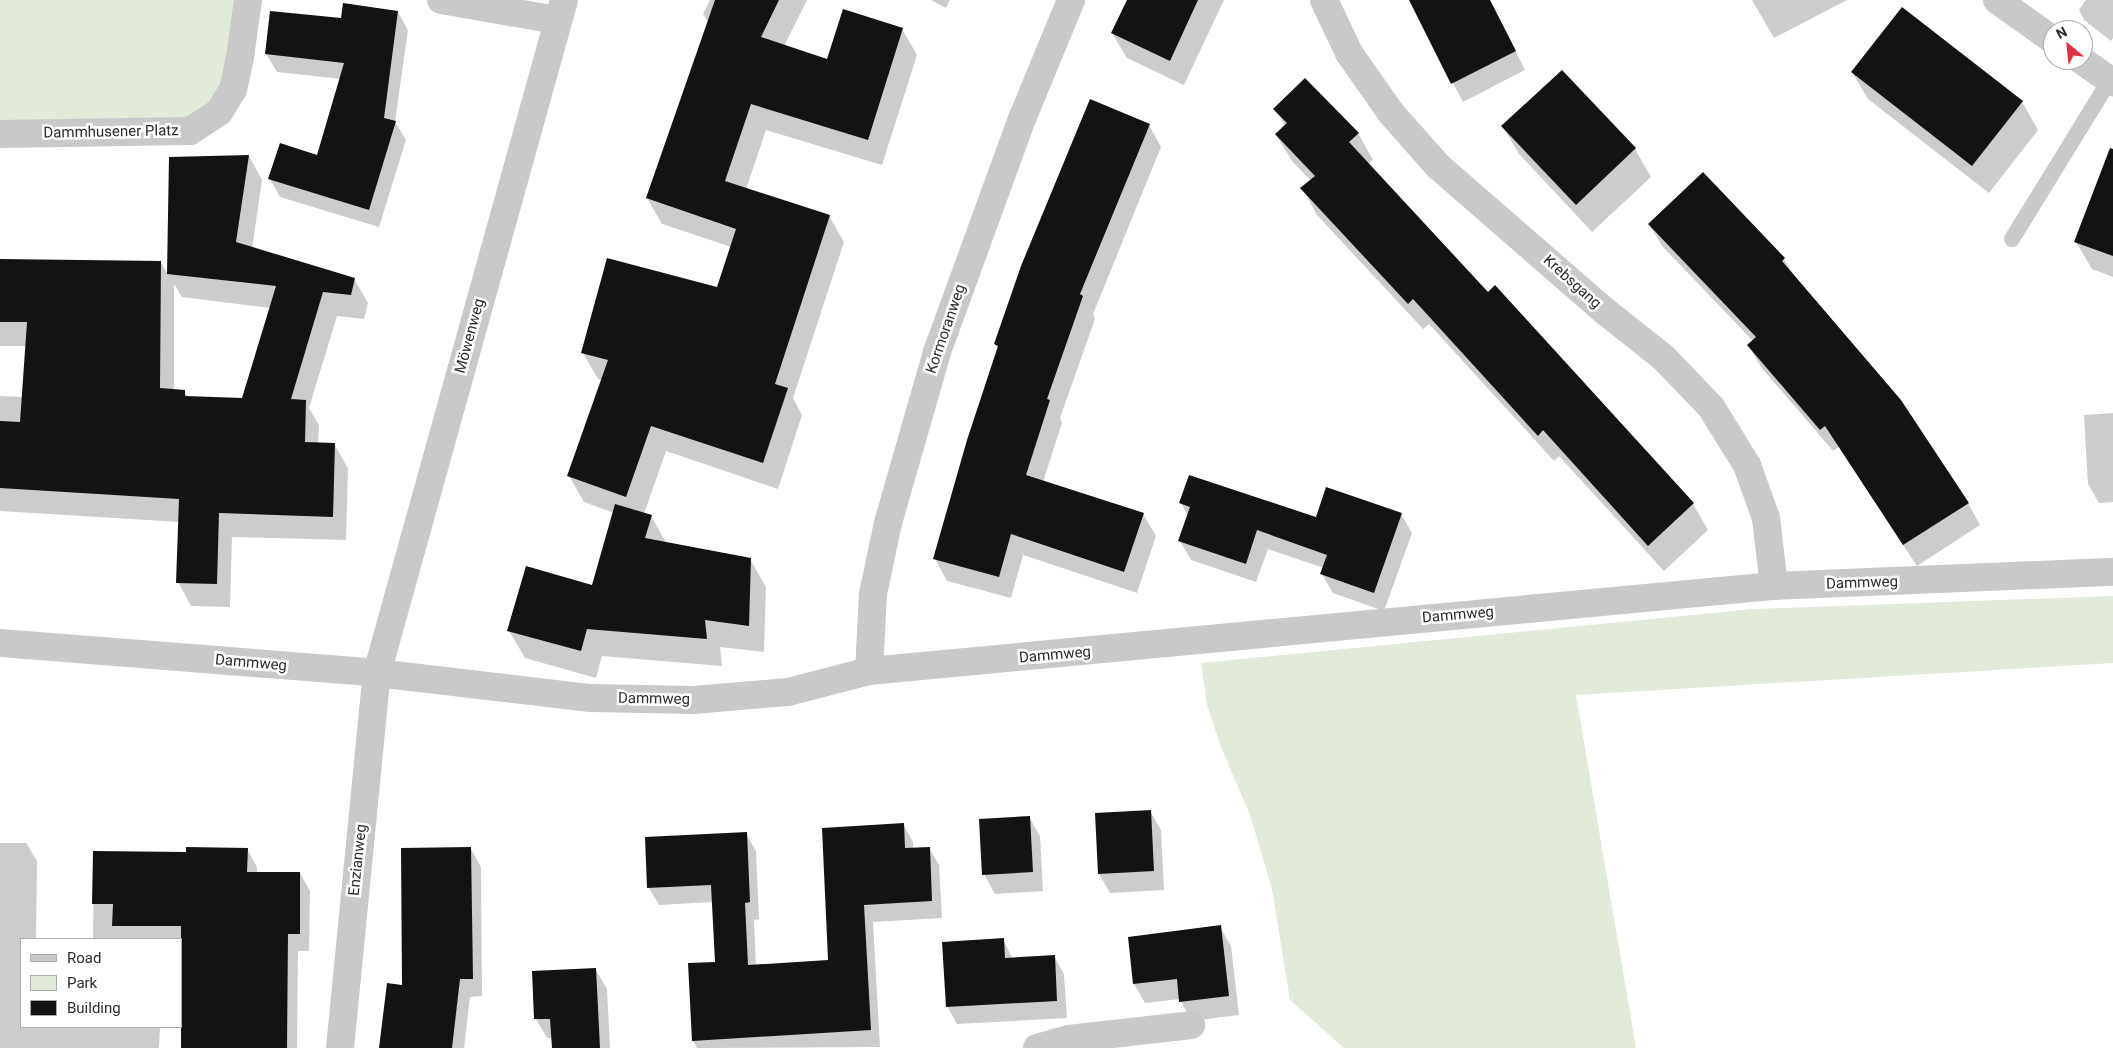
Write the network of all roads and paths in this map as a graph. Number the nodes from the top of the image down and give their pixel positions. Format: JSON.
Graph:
{"nodes":[{"id":1,"x":248,"y":0,"type":"edge"},
{"id":2,"x":441,"y":0,"type":"edge"},
{"id":3,"x":1070,"y":0,"type":"edge"},
{"id":4,"x":1324,"y":0,"type":"edge"},
{"id":5,"x":1997,"y":0,"type":"edge"},
{"id":6,"x":560,"y":10,"type":"edge"},
{"id":7,"x":2043,"y":33,"type":"edge"},
{"id":8,"x":2093,"y":68,"type":"edge"},
{"id":9,"x":2112,"y":81,"type":"edge"},
{"id":10,"x":0,"y":134,"type":"edge"},
{"id":11,"x":2012,"y":238,"type":"dead end"},
{"id":12,"x":2113,"y":572,"type":"edge"},
{"id":13,"x":1774,"y":586,"type":"junction"},
{"id":14,"x":0,"y":643,"type":"edge"},
{"id":15,"x":869,"y":671,"type":"junction"},
{"id":16,"x":377,"y":673,"type":"junction"},
{"id":17,"x":1192,"y":1025,"type":"dead end"},
{"id":18,"x":340,"y":1048,"type":"edge"},
{"id":19,"x":1037,"y":1048,"type":"edge"}],
"edges":[{"from":1,"to":10,"type":"street","name":"Dammhusener Platz"},
{"from":2,"to":6,"type":"street"},
{"from":3,"to":15,"type":"street","name":"Kormoranweg"},
{"from":4,"to":13,"type":"street","name":"Krebsgang"},
{"from":5,"to":7,"type":"street"},
{"from":6,"to":16,"type":"street","name":"Möwenweg"},
{"from":8,"to":9,"type":"street"},
{"from":9,"to":11,"type":"lane"},
{"from":12,"to":13,"type":"street","name":"Dammweg"},
{"from":13,"to":15,"type":"street","name":"Dammweg"},
{"from":14,"to":16,"type":"street","name":"Dammweg"},
{"from":15,"to":16,"type":"street","name":"Dammweg"},
{"from":16,"to":18,"type":"street","name":"Enzianweg"},
{"from":17,"to":19,"type":"street"}]}
